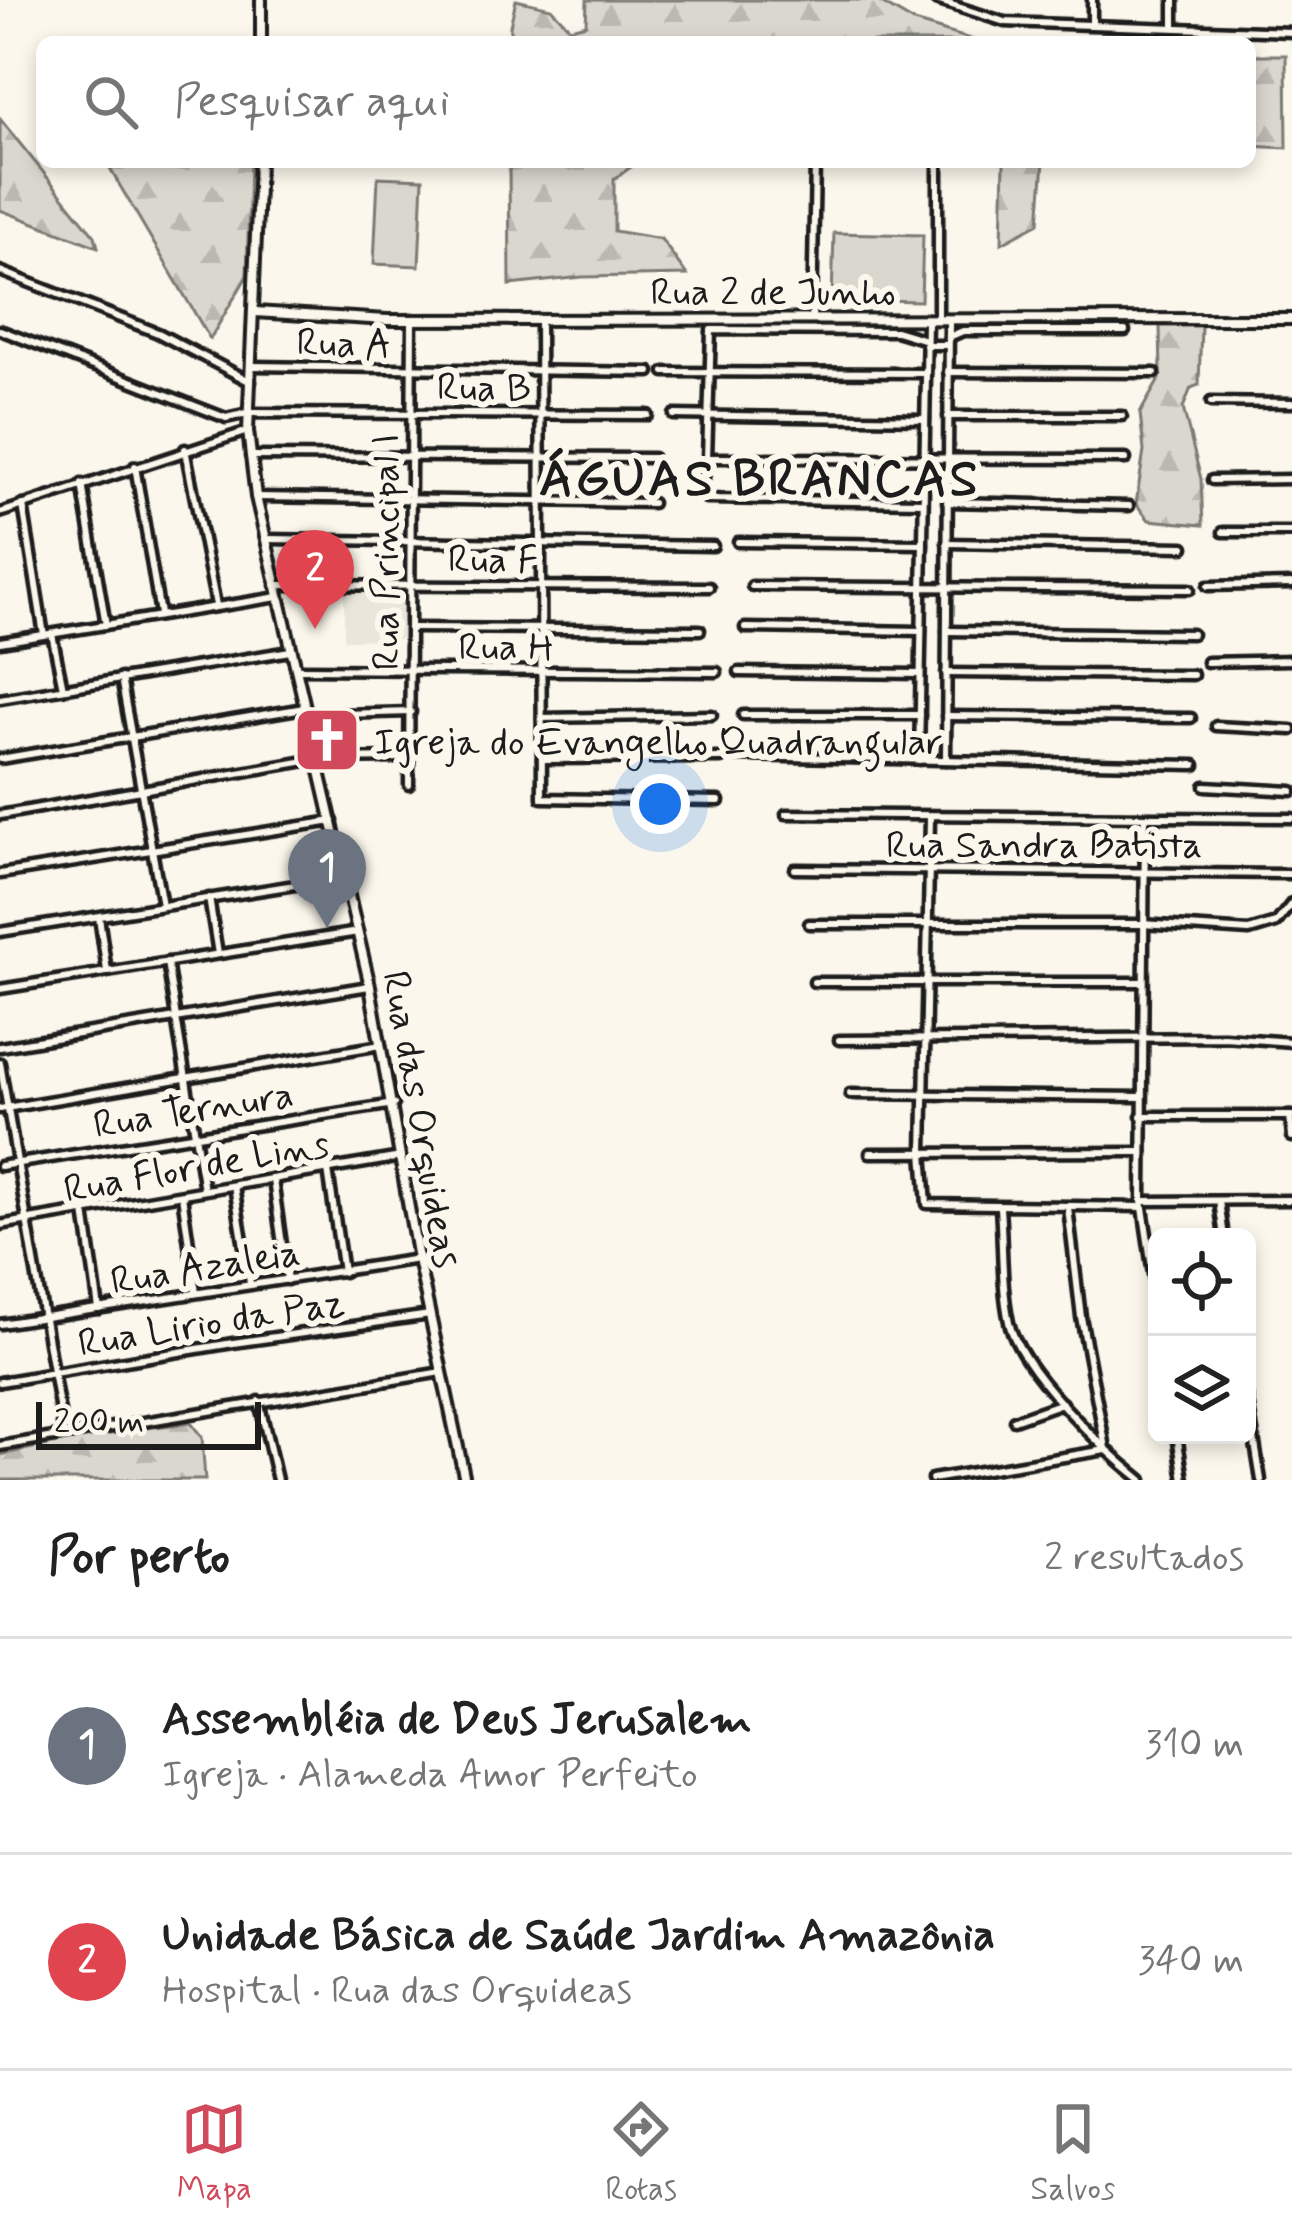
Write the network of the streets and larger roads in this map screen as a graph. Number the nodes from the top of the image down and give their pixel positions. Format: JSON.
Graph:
{"nodes":[{"id":1,"x":261,"y":0,"type":"edge"},
{"id":2,"x":936,"y":0,"type":"edge"},
{"id":3,"x":1092,"y":0,"type":"edge"},
{"id":4,"x":1174,"y":0,"type":"edge"},
{"id":5,"x":1092,"y":24,"type":"junction"},
{"id":6,"x":1174,"y":27,"type":"junction"},
{"id":7,"x":1292,"y":32,"type":"edge"},
{"id":8,"x":261,"y":36,"type":"edge"},
{"id":9,"x":259,"y":168,"type":"edge"},
{"id":10,"x":815,"y":168,"type":"edge"},
{"id":11,"x":938,"y":168,"type":"edge"},
{"id":12,"x":0,"y":272,"type":"edge"},
{"id":13,"x":255,"y":312,"type":"junction"},
{"id":14,"x":412,"y":319,"type":"junction"},
{"id":15,"x":1292,"y":319,"type":"edge"},
{"id":16,"x":540,"y":320,"type":"junction"},
{"id":17,"x":812,"y":320,"type":"junction"},
{"id":18,"x":938,"y":321,"type":"junction"},
{"id":19,"x":0,"y":330,"type":"edge"},
{"id":20,"x":1125,"y":331,"type":"dead end"},
{"id":21,"x":949,"y":341,"type":"junction"},
{"id":22,"x":926,"y":343,"type":"junction"},
{"id":23,"x":252,"y":366,"type":"junction"},
{"id":24,"x":540,"y":369,"type":"junction"},
{"id":25,"x":412,"y":371,"type":"junction"},
{"id":26,"x":650,"y":372,"type":"dead end"},
{"id":27,"x":665,"y":372,"type":"dead end"},
{"id":28,"x":709,"y":372,"type":"junction"},
{"id":29,"x":948,"y":372,"type":"junction"},
{"id":30,"x":926,"y":373,"type":"junction"},
{"id":31,"x":1155,"y":373,"type":"dead end"},
{"id":32,"x":251,"y":382,"type":"junction"},
{"id":33,"x":1210,"y":403,"type":"dead end"},
{"id":34,"x":1292,"y":403,"type":"edge"},
{"id":35,"x":412,"y":412,"type":"junction"},
{"id":36,"x":248,"y":413,"type":"junction"},
{"id":37,"x":540,"y":414,"type":"junction"},
{"id":38,"x":648,"y":415,"type":"dead end"},
{"id":39,"x":674,"y":415,"type":"dead end"},
{"id":40,"x":709,"y":416,"type":"junction"},
{"id":41,"x":948,"y":416,"type":"junction"},
{"id":42,"x":1122,"y":416,"type":"dead end"},
{"id":43,"x":925,"y":419,"type":"junction"},
{"id":44,"x":248,"y":431,"type":"junction"},
{"id":45,"x":184,"y":449,"type":"junction"},
{"id":46,"x":250,"y":456,"type":"junction"},
{"id":47,"x":412,"y":457,"type":"junction"},
{"id":48,"x":948,"y":457,"type":"junction"},
{"id":49,"x":541,"y":458,"type":"junction"},
{"id":50,"x":653,"y":458,"type":"dead end"},
{"id":51,"x":707,"y":458,"type":"junction"},
{"id":52,"x":924,"y":458,"type":"junction"},
{"id":53,"x":1126,"y":460,"type":"dead end"},
{"id":54,"x":136,"y":466,"type":"junction"},
{"id":55,"x":1292,"y":479,"type":"edge"},
{"id":56,"x":1212,"y":480,"type":"dead end"},
{"id":57,"x":82,"y":484,"type":"junction"},
{"id":58,"x":256,"y":497,"type":"junction"},
{"id":59,"x":412,"y":498,"type":"junction"},
{"id":60,"x":541,"y":501,"type":"junction"},
{"id":61,"x":923,"y":502,"type":"junction"},
{"id":62,"x":947,"y":502,"type":"junction"},
{"id":63,"x":652,"y":503,"type":"dead end"},
{"id":64,"x":23,"y":505,"type":"junction"},
{"id":65,"x":1129,"y":506,"type":"dead end"},
{"id":66,"x":0,"y":512,"type":"edge"},
{"id":67,"x":1222,"y":532,"type":"dead end"},
{"id":68,"x":1292,"y":532,"type":"edge"},
{"id":69,"x":265,"y":539,"type":"junction"},
{"id":70,"x":412,"y":539,"type":"junction"},
{"id":71,"x":541,"y":541,"type":"junction"},
{"id":72,"x":737,"y":542,"type":"dead end"},
{"id":73,"x":947,"y":543,"type":"junction"},
{"id":74,"x":923,"y":544,"type":"junction"},
{"id":75,"x":713,"y":546,"type":"dead end"},
{"id":76,"x":1184,"y":547,"type":"dead end"},
{"id":77,"x":411,"y":583,"type":"junction"},
{"id":78,"x":1292,"y":584,"type":"edge"},
{"id":79,"x":275,"y":585,"type":"junction"},
{"id":80,"x":541,"y":586,"type":"junction"},
{"id":81,"x":752,"y":586,"type":"dead end"},
{"id":82,"x":1208,"y":586,"type":"dead end"},
{"id":83,"x":710,"y":587,"type":"dead end"},
{"id":84,"x":1190,"y":589,"type":"dead end"},
{"id":85,"x":922,"y":590,"type":"junction"},
{"id":86,"x":947,"y":590,"type":"junction"},
{"id":87,"x":278,"y":597,"type":"junction"},
{"id":88,"x":216,"y":605,"type":"junction"},
{"id":89,"x":160,"y":614,"type":"junction"},
{"id":90,"x":106,"y":625,"type":"junction"},
{"id":91,"x":411,"y":628,"type":"junction"},
{"id":92,"x":541,"y":628,"type":"junction"},
{"id":93,"x":745,"y":628,"type":"dead end"},
{"id":94,"x":700,"y":630,"type":"dead end"},
{"id":95,"x":921,"y":631,"type":"junction"},
{"id":96,"x":947,"y":631,"type":"junction"},
{"id":97,"x":1192,"y":634,"type":"dead end"},
{"id":98,"x":48,"y":635,"type":"junction"},
{"id":99,"x":0,"y":642,"type":"edge"},
{"id":100,"x":290,"y":651,"type":"junction"},
{"id":101,"x":1292,"y":660,"type":"edge"},
{"id":102,"x":1207,"y":662,"type":"dead end"},
{"id":103,"x":294,"y":668,"type":"junction"},
{"id":104,"x":411,"y":672,"type":"junction"},
{"id":105,"x":717,"y":672,"type":"dead end"},
{"id":106,"x":739,"y":672,"type":"dead end"},
{"id":107,"x":542,"y":673,"type":"junction"},
{"id":108,"x":946,"y":673,"type":"junction"},
{"id":109,"x":920,"y":674,"type":"junction"},
{"id":110,"x":1193,"y":674,"type":"dead end"},
{"id":111,"x":122,"y":678,"type":"junction"},
{"id":112,"x":63,"y":688,"type":"junction"},
{"id":113,"x":0,"y":699,"type":"edge"},
{"id":114,"x":306,"y":712,"type":"junction"},
{"id":115,"x":411,"y":712,"type":"junction"},
{"id":116,"x":712,"y":715,"type":"dead end"},
{"id":117,"x":743,"y":715,"type":"dead end"},
{"id":118,"x":920,"y":715,"type":"junction"},
{"id":119,"x":946,"y":716,"type":"junction"},
{"id":120,"x":542,"y":718,"type":"junction"},
{"id":121,"x":1191,"y":718,"type":"dead end"},
{"id":122,"x":1216,"y":726,"type":"dead end"},
{"id":123,"x":1292,"y":730,"type":"edge"},
{"id":124,"x":132,"y":736,"type":"junction"},
{"id":125,"x":735,"y":756,"type":"dead end"},
{"id":126,"x":410,"y":758,"type":"junction"},
{"id":127,"x":721,"y":758,"type":"dead end"},
{"id":128,"x":0,"y":759,"type":"edge"},
{"id":129,"x":317,"y":759,"type":"junction"},
{"id":130,"x":542,"y":759,"type":"junction"},
{"id":131,"x":919,"y":760,"type":"junction"},
{"id":132,"x":946,"y":760,"type":"junction"},
{"id":133,"x":1195,"y":764,"type":"dead end"},
{"id":134,"x":409,"y":785,"type":"dead end"},
{"id":135,"x":1205,"y":786,"type":"dead end"},
{"id":136,"x":1292,"y":790,"type":"edge"},
{"id":137,"x":142,"y":792,"type":"junction"},
{"id":138,"x":718,"y":801,"type":"dead end"},
{"id":139,"x":786,"y":814,"type":"dead end"},
{"id":140,"x":0,"y":815,"type":"edge"},
{"id":141,"x":1145,"y":817,"type":"junction"},
{"id":142,"x":930,"y":818,"type":"junction"},
{"id":143,"x":1292,"y":818,"type":"edge"},
{"id":144,"x":333,"y":821,"type":"junction"},
{"id":145,"x":152,"y":850,"type":"junction"},
{"id":146,"x":795,"y":869,"type":"dead end"},
{"id":147,"x":929,"y":869,"type":"junction"},
{"id":148,"x":1143,"y":869,"type":"junction"},
{"id":149,"x":0,"y":874,"type":"edge"},
{"id":150,"x":1292,"y":874,"type":"edge"},
{"id":151,"x":345,"y":877,"type":"junction"},
{"id":152,"x":208,"y":898,"type":"junction"},
{"id":153,"x":1292,"y":903,"type":"edge"},
{"id":154,"x":162,"y":906,"type":"junction"},
{"id":155,"x":98,"y":917,"type":"junction"},
{"id":156,"x":809,"y":924,"type":"dead end"},
{"id":157,"x":1142,"y":924,"type":"junction"},
{"id":158,"x":928,"y":925,"type":"junction"},
{"id":159,"x":0,"y":932,"type":"edge"},
{"id":160,"x":358,"y":932,"type":"junction"},
{"id":161,"x":218,"y":954,"type":"junction"},
{"id":162,"x":167,"y":962,"type":"junction"},
{"id":163,"x":107,"y":971,"type":"junction"},
{"id":164,"x":814,"y":982,"type":"dead end"},
{"id":165,"x":1141,"y":982,"type":"junction"},
{"id":166,"x":928,"y":983,"type":"junction"},
{"id":167,"x":370,"y":986,"type":"junction"},
{"id":168,"x":0,"y":989,"type":"edge"},
{"id":169,"x":177,"y":1020,"type":"junction"},
{"id":170,"x":1141,"y":1039,"type":"junction"},
{"id":171,"x":839,"y":1040,"type":"dead end"},
{"id":172,"x":928,"y":1040,"type":"junction"},
{"id":173,"x":1292,"y":1042,"type":"edge"},
{"id":174,"x":381,"y":1045,"type":"junction"},
{"id":175,"x":0,"y":1047,"type":"edge"},
{"id":176,"x":0,"y":1063,"type":"edge"},
{"id":177,"x":185,"y":1077,"type":"junction"},
{"id":178,"x":850,"y":1094,"type":"dead end"},
{"id":179,"x":926,"y":1095,"type":"junction"},
{"id":180,"x":1141,"y":1097,"type":"junction"},
{"id":181,"x":394,"y":1104,"type":"junction"},
{"id":182,"x":4,"y":1108,"type":"edge"},
{"id":183,"x":1142,"y":1116,"type":"junction"},
{"id":184,"x":1291,"y":1117,"type":"edge"},
{"id":185,"x":195,"y":1135,"type":"junction"},
{"id":186,"x":1292,"y":1137,"type":"edge"},
{"id":187,"x":923,"y":1152,"type":"junction"},
{"id":188,"x":1142,"y":1152,"type":"junction"},
{"id":189,"x":870,"y":1153,"type":"dead end"},
{"id":190,"x":401,"y":1157,"type":"junction"},
{"id":191,"x":19,"y":1163,"type":"junction"},
{"id":192,"x":0,"y":1166,"type":"edge"},
{"id":193,"x":328,"y":1170,"type":"junction"},
{"id":194,"x":274,"y":1180,"type":"junction"},
{"id":195,"x":234,"y":1186,"type":"junction"},
{"id":196,"x":204,"y":1191,"type":"junction"},
{"id":197,"x":182,"y":1194,"type":"junction"},
{"id":198,"x":1292,"y":1200,"type":"edge"},
{"id":199,"x":1219,"y":1201,"type":"junction"},
{"id":200,"x":1143,"y":1204,"type":"junction"},
{"id":201,"x":1000,"y":1208,"type":"junction"},
{"id":202,"x":1068,"y":1208,"type":"junction"},
{"id":203,"x":85,"y":1212,"type":"junction"},
{"id":204,"x":27,"y":1220,"type":"junction"},
{"id":205,"x":0,"y":1225,"type":"edge"},
{"id":206,"x":1223,"y":1228,"type":"edge"},
{"id":207,"x":1148,"y":1239,"type":"edge"},
{"id":208,"x":418,"y":1259,"type":"junction"},
{"id":209,"x":343,"y":1271,"type":"junction"},
{"id":210,"x":286,"y":1280,"type":"junction"},
{"id":211,"x":250,"y":1284,"type":"junction"},
{"id":212,"x":196,"y":1293,"type":"junction"},
{"id":213,"x":99,"y":1309,"type":"junction"},
{"id":214,"x":430,"y":1315,"type":"junction"},
{"id":215,"x":44,"y":1318,"type":"junction"},
{"id":216,"x":0,"y":1324,"type":"edge"},
{"id":217,"x":442,"y":1372,"type":"junction"},
{"id":218,"x":54,"y":1373,"type":"junction"},
{"id":219,"x":0,"y":1382,"type":"edge"},
{"id":220,"x":259,"y":1401,"type":"junction"},
{"id":221,"x":1062,"y":1402,"type":"junction"},
{"id":222,"x":1014,"y":1420,"type":"dead end"},
{"id":223,"x":64,"y":1435,"type":"junction"},
{"id":224,"x":1178,"y":1444,"type":"edge"},
{"id":225,"x":1255,"y":1444,"type":"edge"},
{"id":226,"x":0,"y":1446,"type":"edge"},
{"id":227,"x":1106,"y":1450,"type":"junction"},
{"id":228,"x":932,"y":1479,"type":"edge"},
{"id":229,"x":277,"y":1480,"type":"edge"},
{"id":230,"x":465,"y":1480,"type":"edge"},
{"id":231,"x":1142,"y":1480,"type":"edge"},
{"id":232,"x":1184,"y":1480,"type":"edge"},
{"id":233,"x":1261,"y":1480,"type":"edge"}],
"edges":[{"from":1,"to":8,"type":"street"},
{"from":2,"to":5,"type":"street"},
{"from":3,"to":5,"type":"street"},
{"from":4,"to":6,"type":"street"},
{"from":5,"to":6,"type":"street"},
{"from":6,"to":7,"type":"street"},
{"from":9,"to":13,"type":"street","name":"Rua das Orquideas"},
{"from":10,"to":17,"type":"street"},
{"from":11,"to":18,"type":"street"},
{"from":12,"to":32,"type":"street"},
{"from":13,"to":14,"type":"street","name":"Rua 2 de Junho"},
{"from":13,"to":23,"type":"street","name":"Rua das Orquideas"},
{"from":14,"to":16,"type":"street","name":"Rua 2 de Junho"},
{"from":14,"to":25,"type":"street","name":"Rua Principal I"},
{"from":15,"to":18,"type":"street","name":"Rua 2 de Junho"},
{"from":16,"to":17,"type":"street","name":"Rua 2 de Junho"},
{"from":16,"to":24,"type":"street"},
{"from":17,"to":18,"type":"street","name":"Rua 2 de Junho"},
{"from":18,"to":21,"type":"street"},
{"from":18,"to":22,"type":"street"},
{"from":19,"to":36,"type":"street","name":"Rua B"},
{"from":20,"to":21,"type":"street"},
{"from":21,"to":22,"type":"street"},
{"from":21,"to":29,"type":"street"},
{"from":22,"to":28,"type":"street"},
{"from":22,"to":30,"type":"street"},
{"from":23,"to":25,"type":"street","name":"Rua A"},
{"from":23,"to":32,"type":"street","name":"Rua das Orquideas"},
{"from":24,"to":25,"type":"street","name":"Rua A"},
{"from":24,"to":26,"type":"street","name":"Rua A"},
{"from":24,"to":37,"type":"street"},
{"from":25,"to":35,"type":"street","name":"Rua Principal I"},
{"from":27,"to":28,"type":"street"},
{"from":28,"to":30,"type":"street"},
{"from":28,"to":40,"type":"street"},
{"from":29,"to":31,"type":"street"},
{"from":29,"to":41,"type":"street"},
{"from":30,"to":43,"type":"street"},
{"from":32,"to":36,"type":"street","name":"Rua das Orquideas"},
{"from":33,"to":34,"type":"street"},
{"from":35,"to":36,"type":"street","name":"Rua B"},
{"from":35,"to":37,"type":"street","name":"Rua B"},
{"from":35,"to":47,"type":"street","name":"Rua Principal I"},
{"from":36,"to":44,"type":"street","name":"Rua das Orquideas"},
{"from":37,"to":38,"type":"street","name":"Rua B"},
{"from":37,"to":49,"type":"street"},
{"from":39,"to":40,"type":"street"},
{"from":40,"to":43,"type":"street"},
{"from":40,"to":51,"type":"street"},
{"from":41,"to":42,"type":"street"},
{"from":41,"to":48,"type":"street"},
{"from":43,"to":52,"type":"street"},
{"from":44,"to":45,"type":"street"},
{"from":44,"to":46,"type":"street","name":"Rua das Orquideas"},
{"from":45,"to":54,"type":"street"},
{"from":45,"to":88,"type":"street"},
{"from":46,"to":47,"type":"street"},
{"from":46,"to":58,"type":"street","name":"Rua das Orquideas"},
{"from":47,"to":49,"type":"street"},
{"from":47,"to":59,"type":"street","name":"Rua Principal I"},
{"from":48,"to":52,"type":"street"},
{"from":48,"to":53,"type":"street"},
{"from":48,"to":62,"type":"street"},
{"from":49,"to":50,"type":"street"},
{"from":49,"to":60,"type":"street"},
{"from":51,"to":52,"type":"street"},
{"from":51,"to":61,"type":"street"},
{"from":52,"to":61,"type":"street"},
{"from":54,"to":57,"type":"street"},
{"from":54,"to":89,"type":"street"},
{"from":55,"to":56,"type":"street"},
{"from":57,"to":64,"type":"street"},
{"from":57,"to":90,"type":"street"},
{"from":58,"to":59,"type":"street"},
{"from":58,"to":69,"type":"street","name":"Rua das Orquideas"},
{"from":59,"to":60,"type":"street"},
{"from":59,"to":70,"type":"street","name":"Rua Principal I"},
{"from":60,"to":63,"type":"street"},
{"from":60,"to":71,"type":"street"},
{"from":61,"to":74,"type":"street"},
{"from":62,"to":65,"type":"street"},
{"from":62,"to":73,"type":"street"},
{"from":64,"to":66,"type":"street"},
{"from":64,"to":98,"type":"street"},
{"from":67,"to":68,"type":"street"},
{"from":69,"to":70,"type":"street"},
{"from":69,"to":79,"type":"street","name":"Rua das Orquideas"},
{"from":70,"to":71,"type":"street"},
{"from":70,"to":77,"type":"street","name":"Rua Principal I"},
{"from":71,"to":75,"type":"street"},
{"from":71,"to":80,"type":"street"},
{"from":72,"to":74,"type":"street"},
{"from":73,"to":76,"type":"street"},
{"from":73,"to":86,"type":"street"},
{"from":74,"to":85,"type":"street"},
{"from":77,"to":79,"type":"street","name":"Rua F"},
{"from":77,"to":80,"type":"street","name":"Rua F"},
{"from":77,"to":91,"type":"street","name":"Rua Principal I"},
{"from":78,"to":82,"type":"street"},
{"from":79,"to":87,"type":"street","name":"Rua das Orquideas"},
{"from":80,"to":83,"type":"street","name":"Rua F"},
{"from":80,"to":92,"type":"street"},
{"from":81,"to":85,"type":"street"},
{"from":84,"to":86,"type":"street"},
{"from":85,"to":86,"type":"street"},
{"from":85,"to":95,"type":"street"},
{"from":86,"to":96,"type":"street"},
{"from":87,"to":88,"type":"street"},
{"from":87,"to":100,"type":"street","name":"Rua das Orquideas"},
{"from":88,"to":89,"type":"street"},
{"from":89,"to":90,"type":"street"},
{"from":90,"to":98,"type":"street"},
{"from":91,"to":92,"type":"street"},
{"from":91,"to":104,"type":"street","name":"Rua Principal I"},
{"from":92,"to":94,"type":"street"},
{"from":92,"to":107,"type":"street"},
{"from":93,"to":95,"type":"street"},
{"from":95,"to":109,"type":"street"},
{"from":96,"to":97,"type":"street"},
{"from":96,"to":108,"type":"street"},
{"from":98,"to":99,"type":"street"},
{"from":98,"to":112,"type":"street"},
{"from":100,"to":103,"type":"street","name":"Rua das Orquideas"},
{"from":100,"to":111,"type":"street"},
{"from":101,"to":102,"type":"street"},
{"from":103,"to":104,"type":"street","name":"Rua H"},
{"from":103,"to":114,"type":"street","name":"Rua das Orquideas"},
{"from":104,"to":107,"type":"street","name":"Rua H"},
{"from":104,"to":115,"type":"street","name":"Rua Principal I"},
{"from":105,"to":107,"type":"street","name":"Rua H"},
{"from":106,"to":109,"type":"street"},
{"from":107,"to":120,"type":"street"},
{"from":108,"to":110,"type":"street"},
{"from":108,"to":119,"type":"street"},
{"from":109,"to":118,"type":"street"},
{"from":111,"to":112,"type":"street"},
{"from":111,"to":124,"type":"street"},
{"from":112,"to":113,"type":"street"},
{"from":114,"to":115,"type":"street"},
{"from":114,"to":124,"type":"street"},
{"from":114,"to":129,"type":"street","name":"Rua das Orquideas"},
{"from":115,"to":126,"type":"street","name":"Rua Principal I"},
{"from":116,"to":120,"type":"street"},
{"from":117,"to":118,"type":"street"},
{"from":118,"to":131,"type":"street"},
{"from":119,"to":121,"type":"street"},
{"from":119,"to":132,"type":"street"},
{"from":120,"to":130,"type":"street"},
{"from":122,"to":123,"type":"street"},
{"from":124,"to":128,"type":"street"},
{"from":124,"to":137,"type":"street"},
{"from":125,"to":131,"type":"street"},
{"from":126,"to":129,"type":"street"},
{"from":126,"to":134,"type":"street","name":"Rua Principal I"},
{"from":127,"to":130,"type":"street"},
{"from":129,"to":137,"type":"street"},
{"from":129,"to":144,"type":"street","name":"Rua das Orquideas"},
{"from":130,"to":138,"type":"street"},
{"from":131,"to":132,"type":"street"},
{"from":132,"to":133,"type":"street"},
{"from":135,"to":136,"type":"street"},
{"from":137,"to":140,"type":"street"},
{"from":137,"to":145,"type":"street"},
{"from":139,"to":142,"type":"street"},
{"from":141,"to":142,"type":"street"},
{"from":141,"to":143,"type":"street"},
{"from":141,"to":148,"type":"street"},
{"from":142,"to":147,"type":"street"},
{"from":144,"to":145,"type":"street"},
{"from":144,"to":151,"type":"street","name":"Rua das Orquideas"},
{"from":145,"to":149,"type":"street"},
{"from":145,"to":154,"type":"street"},
{"from":146,"to":147,"type":"street","name":"Rua Sandra Batista"},
{"from":147,"to":148,"type":"street","name":"Rua Sandra Batista"},
{"from":147,"to":158,"type":"street"},
{"from":148,"to":150,"type":"street","name":"Rua Sandra Batista"},
{"from":148,"to":157,"type":"street"},
{"from":151,"to":152,"type":"street"},
{"from":151,"to":160,"type":"street","name":"Rua das Orquideas"},
{"from":152,"to":154,"type":"street"},
{"from":152,"to":161,"type":"street"},
{"from":153,"to":157,"type":"street"},
{"from":154,"to":155,"type":"street"},
{"from":155,"to":159,"type":"street"},
{"from":155,"to":163,"type":"street"},
{"from":156,"to":158,"type":"street"},
{"from":157,"to":158,"type":"street"},
{"from":157,"to":165,"type":"street"},
{"from":158,"to":166,"type":"street"},
{"from":160,"to":161,"type":"street"},
{"from":160,"to":167,"type":"street","name":"Rua das Orquideas"},
{"from":161,"to":162,"type":"street"},
{"from":162,"to":163,"type":"street"},
{"from":162,"to":169,"type":"street"},
{"from":163,"to":168,"type":"street"},
{"from":164,"to":166,"type":"street"},
{"from":165,"to":166,"type":"street"},
{"from":165,"to":170,"type":"street"},
{"from":166,"to":172,"type":"street"},
{"from":167,"to":169,"type":"street"},
{"from":167,"to":174,"type":"street","name":"Rua das Orquideas"},
{"from":169,"to":175,"type":"street"},
{"from":169,"to":177,"type":"street"},
{"from":170,"to":172,"type":"street"},
{"from":170,"to":173,"type":"street"},
{"from":170,"to":180,"type":"street"},
{"from":171,"to":172,"type":"street"},
{"from":172,"to":179,"type":"street"},
{"from":174,"to":177,"type":"street"},
{"from":174,"to":181,"type":"street","name":"Rua das Orquideas"},
{"from":176,"to":182,"type":"street"},
{"from":177,"to":182,"type":"street"},
{"from":177,"to":185,"type":"street"},
{"from":178,"to":179,"type":"street"},
{"from":179,"to":180,"type":"street"},
{"from":179,"to":187,"type":"street"},
{"from":180,"to":183,"type":"street"},
{"from":181,"to":185,"type":"street","name":"Rua Ternura"},
{"from":181,"to":190,"type":"street","name":"Rua das Orquideas"},
{"from":182,"to":191,"type":"street"},
{"from":183,"to":184,"type":"street"},
{"from":183,"to":188,"type":"street"},
{"from":184,"to":186,"type":"street"},
{"from":185,"to":191,"type":"street","name":"Rua Ternura"},
{"from":185,"to":196,"type":"street"},
{"from":187,"to":188,"type":"street"},
{"from":187,"to":189,"type":"street"},
{"from":187,"to":201,"type":"street"},
{"from":188,"to":200,"type":"street"},
{"from":190,"to":193,"type":"street","name":"Rua Flor de Lins"},
{"from":190,"to":208,"type":"street","name":"Rua das Orquideas"},
{"from":191,"to":192,"type":"street","name":"Rua Ternura"},
{"from":191,"to":204,"type":"street"},
{"from":193,"to":194,"type":"street","name":"Rua Flor de Lins"},
{"from":193,"to":209,"type":"street"},
{"from":194,"to":195,"type":"street","name":"Rua Flor de Lins"},
{"from":194,"to":210,"type":"street"},
{"from":195,"to":196,"type":"street","name":"Rua Flor de Lins"},
{"from":195,"to":211,"type":"street"},
{"from":196,"to":197,"type":"street","name":"Rua Flor de Lins"},
{"from":197,"to":203,"type":"street","name":"Rua Flor de Lins"},
{"from":197,"to":212,"type":"street"},
{"from":198,"to":199,"type":"street"},
{"from":199,"to":200,"type":"street"},
{"from":199,"to":206,"type":"street"},
{"from":200,"to":202,"type":"street"},
{"from":200,"to":207,"type":"street"},
{"from":201,"to":202,"type":"street"},
{"from":201,"to":221,"type":"street"},
{"from":202,"to":227,"type":"street"},
{"from":203,"to":204,"type":"street","name":"Rua Flor de Lins"},
{"from":203,"to":213,"type":"street"},
{"from":204,"to":205,"type":"street","name":"Rua Flor de Lins"},
{"from":204,"to":215,"type":"street"},
{"from":208,"to":209,"type":"street","name":"Rua Azaleia"},
{"from":208,"to":214,"type":"street","name":"Rua das Orquideas"},
{"from":209,"to":210,"type":"street","name":"Rua Azaleia"},
{"from":210,"to":211,"type":"street","name":"Rua Azaleia"},
{"from":211,"to":212,"type":"street","name":"Rua Azaleia"},
{"from":212,"to":213,"type":"street","name":"Rua Azaleia"},
{"from":213,"to":215,"type":"street","name":"Rua Azaleia"},
{"from":214,"to":217,"type":"street","name":"Rua das Orquideas"},
{"from":214,"to":218,"type":"street","name":"Rua Lirio da Paz"},
{"from":215,"to":216,"type":"street","name":"Rua Azaleia"},
{"from":215,"to":218,"type":"street"},
{"from":217,"to":220,"type":"street"},
{"from":217,"to":230,"type":"street","name":"Rua das Orquideas"},
{"from":218,"to":219,"type":"street","name":"Rua Lirio da Paz"},
{"from":218,"to":223,"type":"street"},
{"from":220,"to":223,"type":"street"},
{"from":220,"to":229,"type":"street"},
{"from":221,"to":222,"type":"street"},
{"from":221,"to":227,"type":"street"},
{"from":223,"to":226,"type":"street"},
{"from":224,"to":232,"type":"street"},
{"from":225,"to":233,"type":"street"},
{"from":227,"to":228,"type":"street"},
{"from":227,"to":231,"type":"street"}]}
